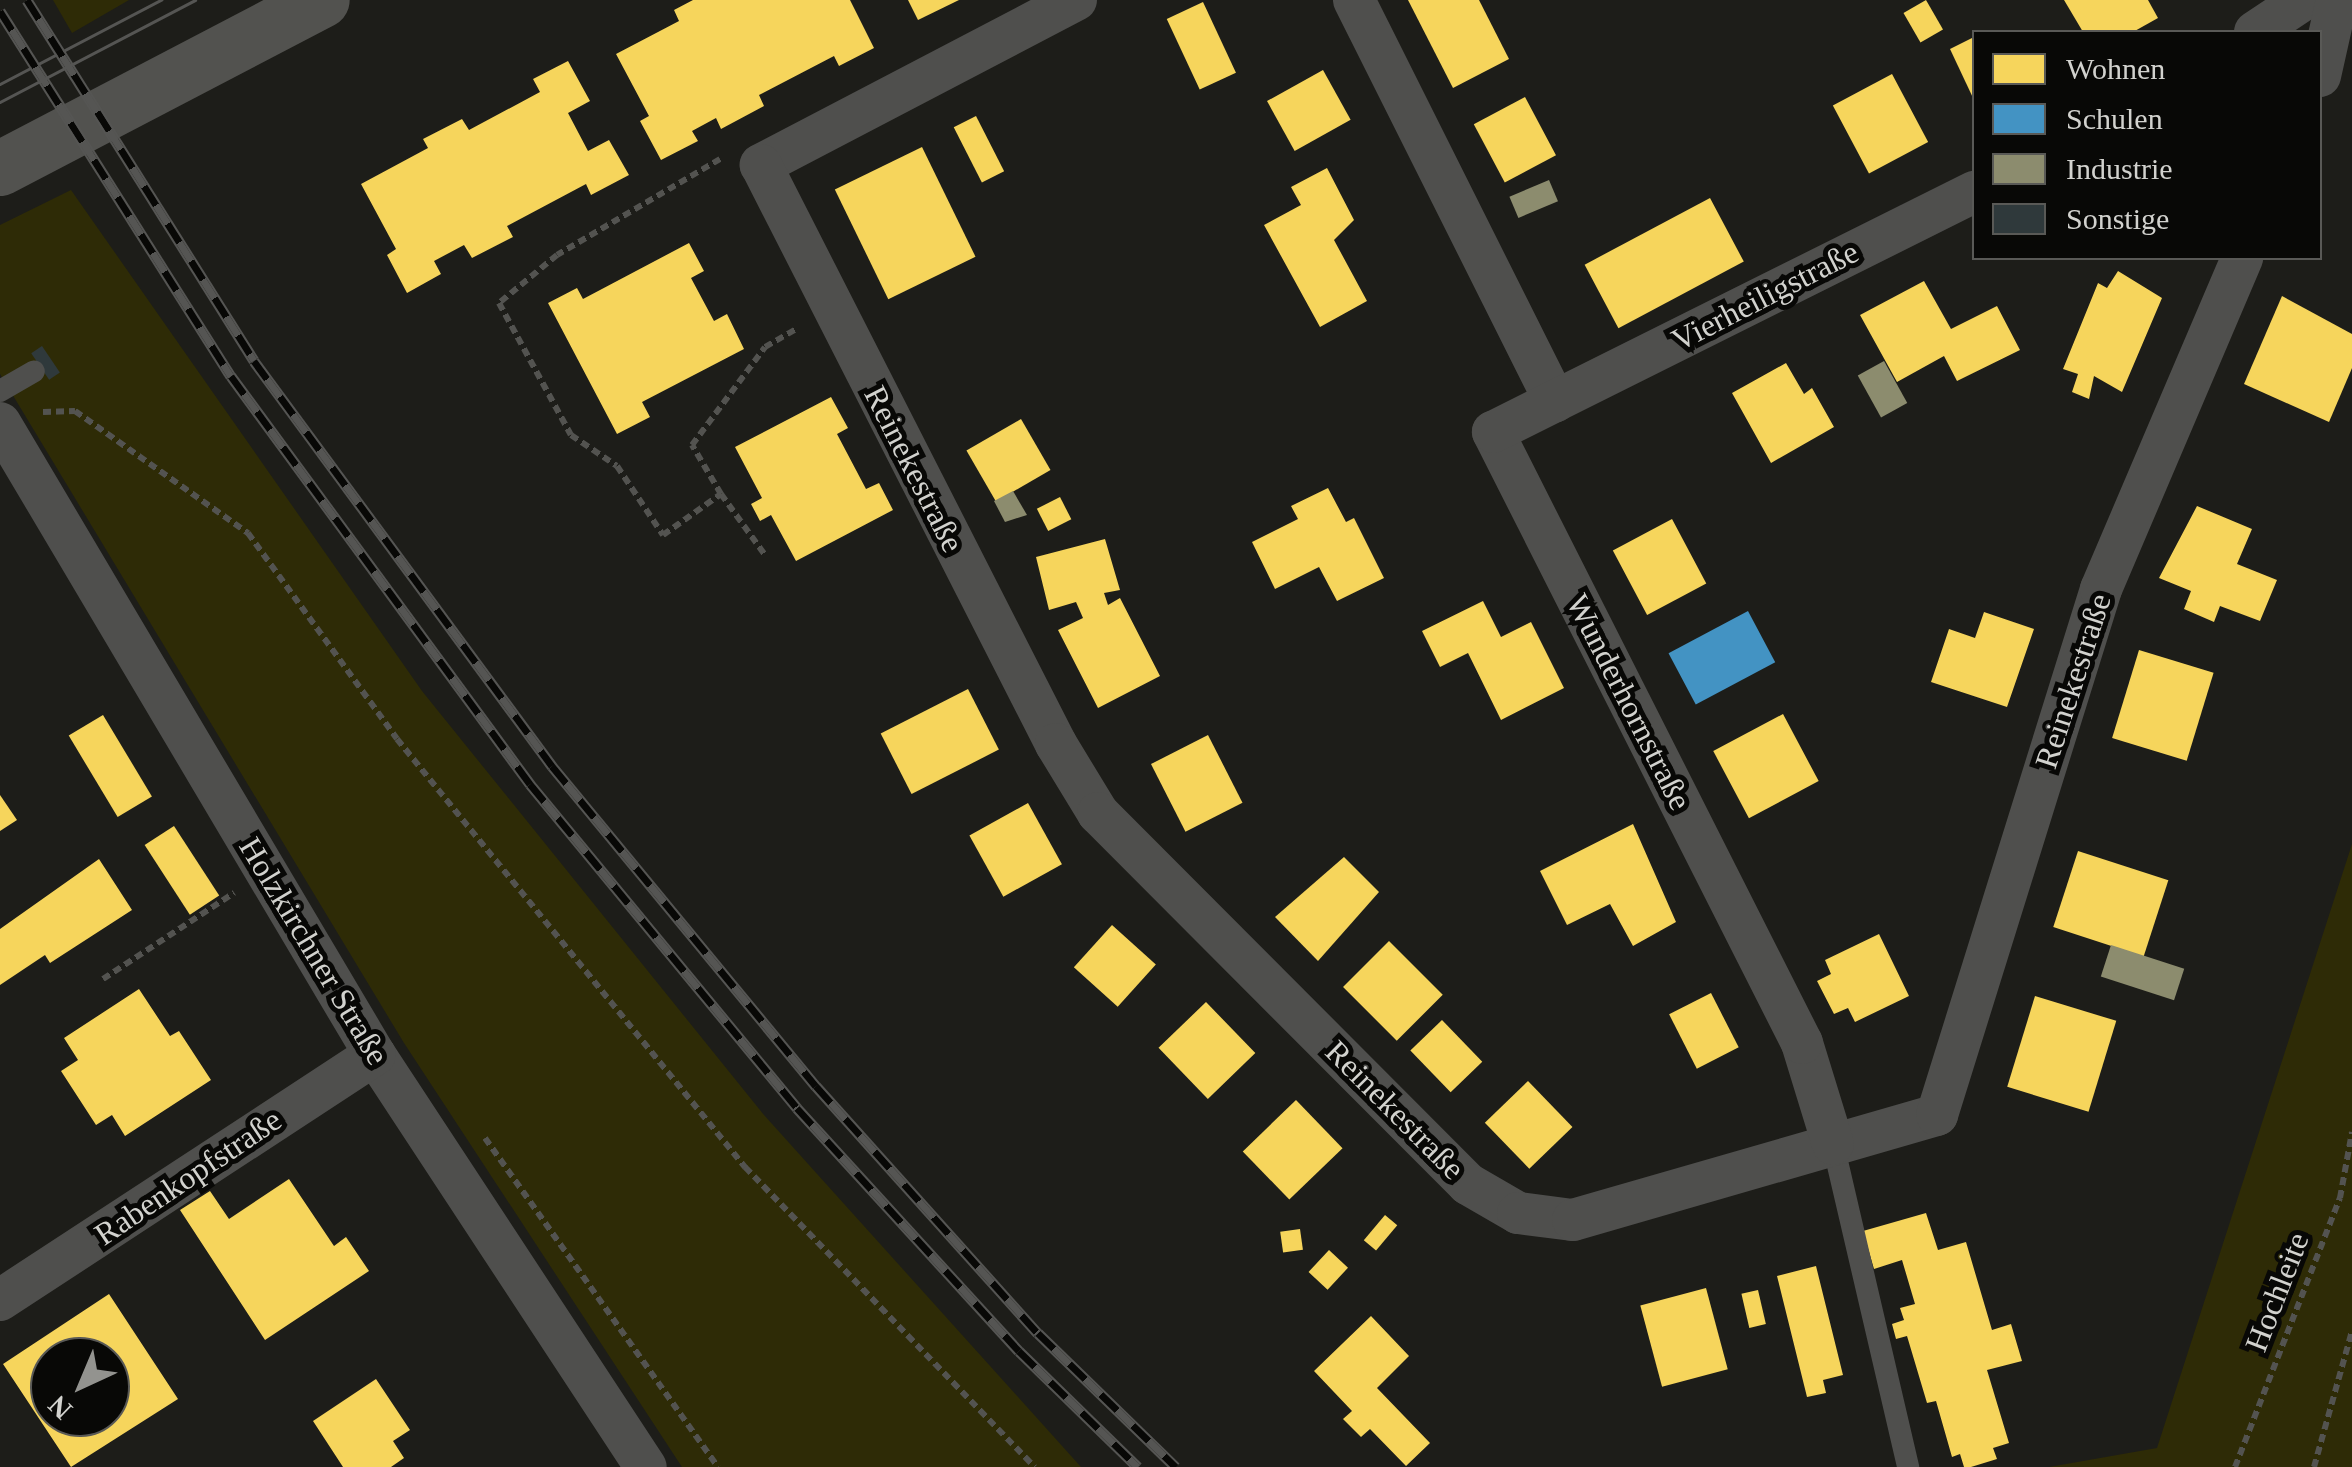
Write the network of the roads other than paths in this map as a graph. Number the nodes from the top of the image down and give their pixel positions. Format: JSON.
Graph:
{"nodes":[{"id":1,"x":322,"y":0,"type":"edge"},
{"id":2,"x":1076,"y":0,"type":"edge"},
{"id":3,"x":1354,"y":0,"type":"edge"},
{"id":4,"x":2304,"y":0,"type":"edge"},
{"id":5,"x":2337,"y":0,"type":"edge"},
{"id":6,"x":2257,"y":30,"type":"edge"},
{"id":7,"x":2322,"y":67,"type":"edge"},
{"id":8,"x":0,"y":168,"type":"edge"},
{"id":9,"x":1972,"y":193,"type":"edge"},
{"id":10,"x":2241,"y":260,"type":"edge"},
{"id":11,"x":1555,"y":402,"type":"junction"},
{"id":12,"x":0,"y":423,"type":"edge"},
{"id":13,"x":376,"y":1055,"type":"junction"},
{"id":14,"x":1833,"y":1144,"type":"junction"},
{"id":15,"x":0,"y":1300,"type":"edge"},
{"id":16,"x":646,"y":1467,"type":"edge"},
{"id":17,"x":1908,"y":1467,"type":"edge"}],
"edges":[{"from":1,"to":8,"type":"main road"},
{"from":2,"to":14,"type":"street","name":"Reinekestraße"},
{"from":3,"to":11,"type":"street"},
{"from":4,"to":6,"type":"street"},
{"from":5,"to":7,"type":"street"},
{"from":9,"to":11,"type":"street","name":"Vierheiligstraße"},
{"from":10,"to":14,"type":"street","name":"Reinekestraße"},
{"from":11,"to":14,"type":"street","name":"Wunderhornstraße"},
{"from":12,"to":13,"type":"street","name":"Holzkirchner Straße"},
{"from":13,"to":15,"type":"street","name":"Rabenkopfstraße"},
{"from":13,"to":16,"type":"street","name":"Holzkirchner Straße"},
{"from":14,"to":17,"type":"lane","name":"Wunderhornstraße"}]}
